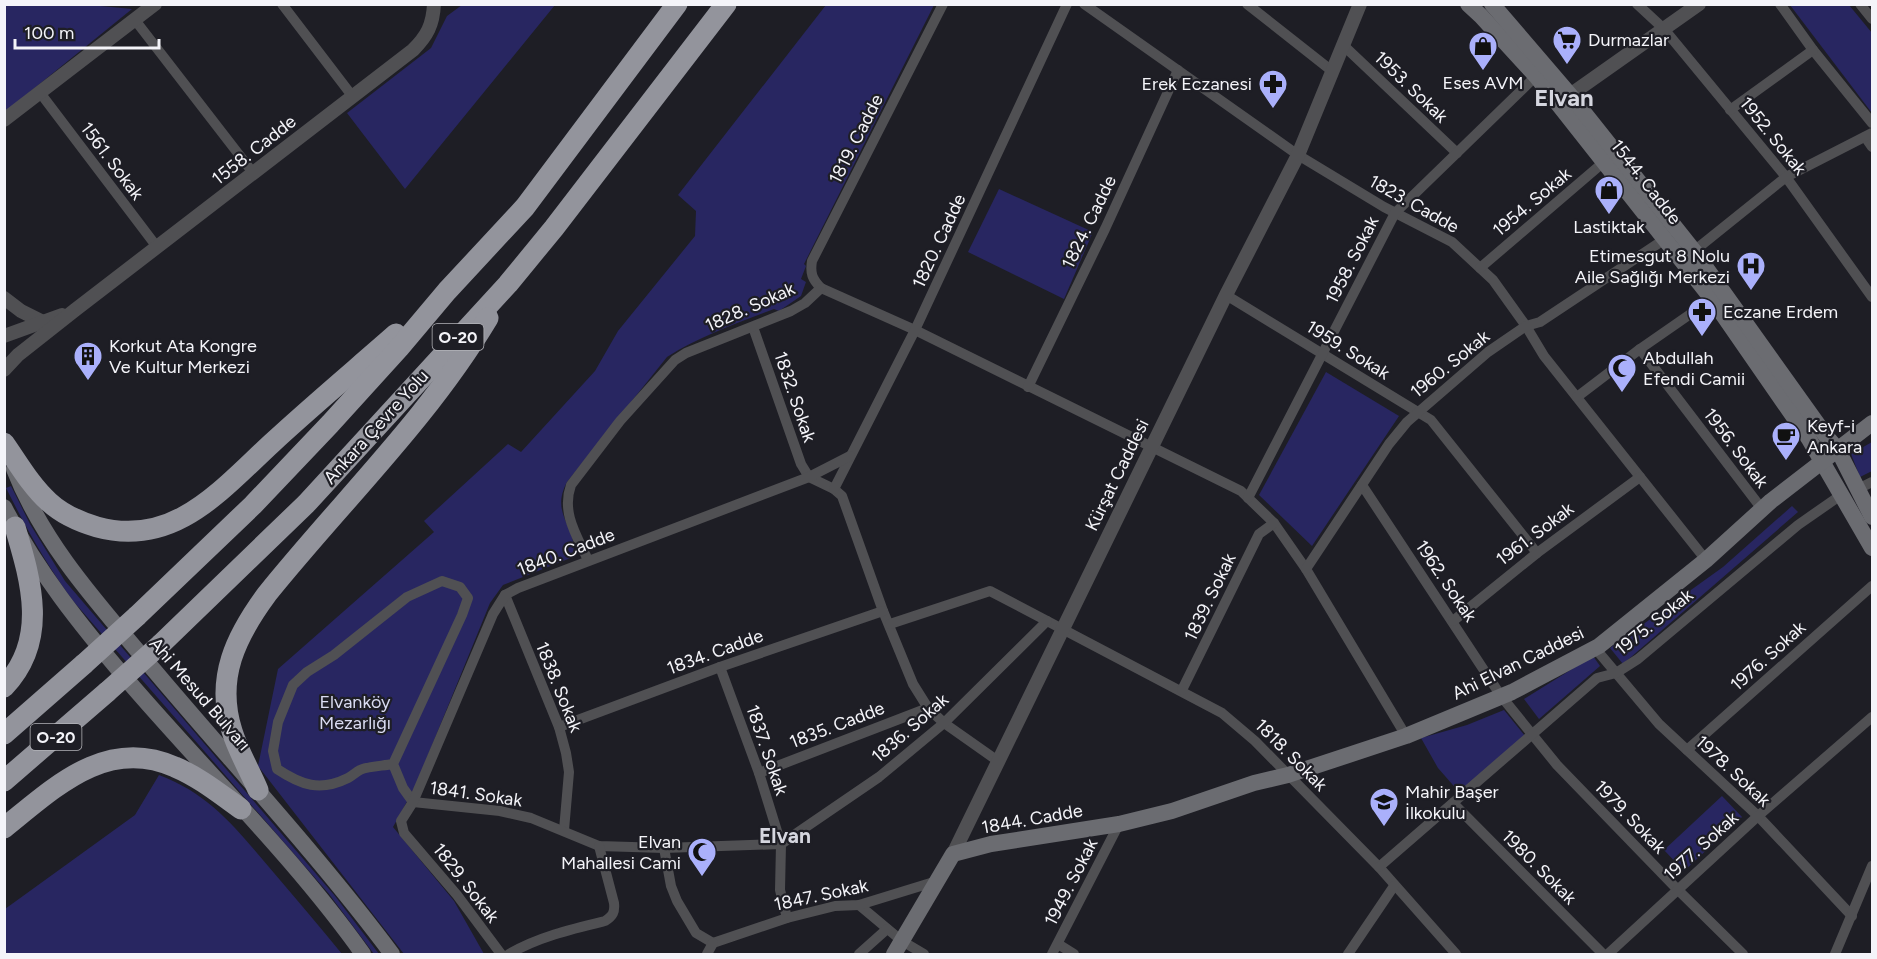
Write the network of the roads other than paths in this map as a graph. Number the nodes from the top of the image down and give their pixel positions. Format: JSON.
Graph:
{"nodes":[{"id":1,"x":155,"y":4,"type":"edge"},
{"id":2,"x":282,"y":4,"type":"edge"},
{"id":3,"x":434,"y":4,"type":"edge"},
{"id":4,"x":677,"y":4,"type":"edge"},
{"id":5,"x":726,"y":4,"type":"edge"},
{"id":6,"x":943,"y":4,"type":"edge"},
{"id":7,"x":1067,"y":4,"type":"edge"},
{"id":8,"x":1084,"y":4,"type":"edge"},
{"id":9,"x":1246,"y":4,"type":"edge"},
{"id":10,"x":1359,"y":4,"type":"edge"},
{"id":11,"x":1468,"y":4,"type":"edge"},
{"id":12,"x":1492,"y":4,"type":"edge"},
{"id":13,"x":1637,"y":4,"type":"edge"},
{"id":14,"x":1699,"y":4,"type":"edge"},
{"id":15,"x":1780,"y":4,"type":"edge"},
{"id":16,"x":1860,"y":4,"type":"edge"},
{"id":17,"x":1871,"y":15,"type":"edge"},
{"id":18,"x":135,"y":20,"type":"junction"},
{"id":19,"x":1664,"y":29,"type":"junction"},
{"id":20,"x":1343,"y":45,"type":"junction"},
{"id":21,"x":1813,"y":50,"type":"junction"},
{"id":22,"x":1178,"y":70,"type":"junction"},
{"id":23,"x":1332,"y":70,"type":"junction"},
{"id":24,"x":1536,"y":76,"type":"junction"},
{"id":25,"x":41,"y":94,"type":"junction"},
{"id":26,"x":1570,"y":95,"type":"junction"},
{"id":27,"x":352,"y":97,"type":"junction"},
{"id":28,"x":1730,"y":110,"type":"junction"},
{"id":29,"x":4,"y":120,"type":"edge"},
{"id":30,"x":1872,"y":123,"type":"edge"},
{"id":31,"x":1868,"y":135,"type":"edge"},
{"id":32,"x":1872,"y":147,"type":"edge"},
{"id":33,"x":1457,"y":153,"type":"junction"},
{"id":34,"x":1298,"y":155,"type":"junction"},
{"id":35,"x":1605,"y":161,"type":"junction"},
{"id":36,"x":254,"y":174,"type":"junction"},
{"id":37,"x":1786,"y":177,"type":"junction"},
{"id":38,"x":1395,"y":213,"type":"junction"},
{"id":39,"x":1665,"y":239,"type":"junction"},
{"id":40,"x":157,"y":247,"type":"junction"},
{"id":41,"x":1694,"y":251,"type":"junction"},
{"id":42,"x":1480,"y":268,"type":"junction"},
{"id":43,"x":508,"y":284,"type":"junction"},
{"id":44,"x":820,"y":288,"type":"junction"},
{"id":45,"x":447,"y":291,"type":"junction"},
{"id":46,"x":1226,"y":295,"type":"junction"},
{"id":47,"x":1872,"y":297,"type":"edge"},
{"id":48,"x":4,"y":298,"type":"edge"},
{"id":49,"x":1712,"y":299,"type":"junction"},
{"id":50,"x":75,"y":310,"type":"junction"},
{"id":51,"x":44,"y":322,"type":"junction"},
{"id":52,"x":1526,"y":326,"type":"junction"},
{"id":53,"x":753,"y":327,"type":"junction"},
{"id":54,"x":915,"y":330,"type":"junction"},
{"id":55,"x":4,"y":336,"type":"edge"},
{"id":56,"x":1640,"y":349,"type":"junction"},
{"id":57,"x":1323,"y":353,"type":"junction"},
{"id":58,"x":4,"y":370,"type":"edge"},
{"id":59,"x":1028,"y":387,"type":"junction"},
{"id":60,"x":1577,"y":397,"type":"junction"},
{"id":61,"x":1417,"y":412,"type":"junction"},
{"id":62,"x":1872,"y":423,"type":"edge"},
{"id":63,"x":4,"y":443,"type":"edge"},
{"id":64,"x":1153,"y":447,"type":"junction"},
{"id":65,"x":1838,"y":450,"type":"junction"},
{"id":66,"x":850,"y":456,"type":"junction"},
{"id":67,"x":1823,"y":461,"type":"junction"},
{"id":68,"x":809,"y":477,"type":"junction"},
{"id":69,"x":1640,"y":477,"type":"junction"},
{"id":70,"x":1362,"y":485,"type":"junction"},
{"id":71,"x":1865,"y":486,"type":"edge"},
{"id":72,"x":834,"y":489,"type":"junction"},
{"id":73,"x":1841,"y":495,"type":"junction"},
{"id":74,"x":1248,"y":498,"type":"junction"},
{"id":75,"x":4,"y":507,"type":"edge"},
{"id":76,"x":1762,"y":509,"type":"junction"},
{"id":77,"x":1872,"y":517,"type":"edge"},
{"id":78,"x":1274,"y":523,"type":"junction"},
{"id":79,"x":15,"y":527,"type":"junction"},
{"id":80,"x":1872,"y":548,"type":"edge"},
{"id":81,"x":1537,"y":553,"type":"junction"},
{"id":82,"x":588,"y":560,"type":"junction"},
{"id":83,"x":1706,"y":560,"type":"junction"},
{"id":84,"x":1306,"y":568,"type":"junction"},
{"id":85,"x":1872,"y":586,"type":"edge"},
{"id":86,"x":505,"y":595,"type":"junction"},
{"id":87,"x":883,"y":611,"type":"junction"},
{"id":88,"x":1047,"y":621,"type":"junction"},
{"id":89,"x":1453,"y":621,"type":"junction"},
{"id":90,"x":890,"y":624,"type":"junction"},
{"id":91,"x":1062,"y":630,"type":"junction"},
{"id":92,"x":1595,"y":648,"type":"junction"},
{"id":93,"x":720,"y":667,"type":"junction"},
{"id":94,"x":1616,"y":673,"type":"junction"},
{"id":95,"x":4,"y":687,"type":"edge"},
{"id":96,"x":1182,"y":690,"type":"junction"},
{"id":97,"x":1501,"y":696,"type":"junction"},
{"id":98,"x":928,"y":708,"type":"junction"},
{"id":99,"x":1872,"y":717,"type":"edge"},
{"id":100,"x":944,"y":723,"type":"junction"},
{"id":101,"x":559,"y":727,"type":"junction"},
{"id":102,"x":4,"y":734,"type":"edge"},
{"id":103,"x":1532,"y":734,"type":"junction"},
{"id":104,"x":1407,"y":736,"type":"junction"},
{"id":105,"x":1686,"y":750,"type":"junction"},
{"id":106,"x":998,"y":761,"type":"junction"},
{"id":107,"x":393,"y":764,"type":"junction"},
{"id":108,"x":759,"y":773,"type":"junction"},
{"id":109,"x":1287,"y":776,"type":"junction"},
{"id":110,"x":4,"y":781,"type":"edge"},
{"id":111,"x":258,"y":790,"type":"junction"},
{"id":112,"x":413,"y":802,"type":"junction"},
{"id":113,"x":1453,"y":803,"type":"junction"},
{"id":114,"x":241,"y":809,"type":"junction"},
{"id":115,"x":1758,"y":816,"type":"junction"},
{"id":116,"x":1119,"y":824,"type":"junction"},
{"id":117,"x":4,"y":828,"type":"edge"},
{"id":118,"x":564,"y":831,"type":"junction"},
{"id":119,"x":405,"y":833,"type":"joint"},
{"id":120,"x":781,"y":844,"type":"junction"},
{"id":121,"x":599,"y":846,"type":"junction"},
{"id":122,"x":664,"y":848,"type":"junction"},
{"id":123,"x":953,"y":854,"type":"junction"},
{"id":124,"x":1872,"y":866,"type":"edge"},
{"id":125,"x":1379,"y":867,"type":"junction"},
{"id":126,"x":937,"y":881,"type":"junction"},
{"id":127,"x":1394,"y":886,"type":"junction"},
{"id":128,"x":1677,"y":889,"type":"junction"},
{"id":129,"x":859,"y":905,"type":"junction"},
{"id":130,"x":1852,"y":916,"type":"junction"},
{"id":131,"x":787,"y":918,"type":"junction"},
{"id":132,"x":887,"y":929,"type":"junction"},
{"id":133,"x":712,"y":943,"type":"junction"},
{"id":134,"x":1058,"y":944,"type":"junction"},
{"id":135,"x":898,"y":948,"type":"edge"},
{"id":136,"x":363,"y":954,"type":"edge"},
{"id":137,"x":392,"y":954,"type":"edge"},
{"id":138,"x":501,"y":954,"type":"edge"},
{"id":139,"x":509,"y":954,"type":"edge"},
{"id":140,"x":707,"y":954,"type":"edge"},
{"id":141,"x":859,"y":954,"type":"edge"},
{"id":142,"x":924,"y":954,"type":"edge"},
{"id":143,"x":1052,"y":954,"type":"edge"},
{"id":144,"x":1074,"y":954,"type":"edge"},
{"id":145,"x":1348,"y":954,"type":"edge"},
{"id":146,"x":1456,"y":954,"type":"edge"},
{"id":147,"x":1603,"y":954,"type":"edge"},
{"id":148,"x":1608,"y":954,"type":"edge"},
{"id":149,"x":1743,"y":954,"type":"edge"},
{"id":150,"x":1836,"y":954,"type":"edge"}],
"edges":[{"from":1,"to":18,"type":"street"},
{"from":2,"to":27,"type":"street"},
{"from":3,"to":27,"type":"street","name":"1558. Cadde"},
{"from":4,"to":45,"type":"highway","name":"Ankara Çevre Yolu","number":"O-20"},
{"from":5,"to":43,"type":"highway","name":"Ankara Çevre Yolu","number":"O-20"},
{"from":6,"to":44,"type":"street","name":"1819. Cadde"},
{"from":7,"to":54,"type":"street","name":"1820. Cadde"},
{"from":8,"to":22,"type":"street","name":"1823. Cadde"},
{"from":9,"to":23,"type":"street"},
{"from":10,"to":20,"type":"street","name":"Kürşat Caddesi"},
{"from":11,"to":24,"type":"main road","name":"1544. Cadde"},
{"from":12,"to":26,"type":"main road","name":"1544. Cadde"},
{"from":13,"to":19,"type":"street","name":"1952. Sokak"},
{"from":14,"to":19,"type":"street"},
{"from":15,"to":21,"type":"street"},
{"from":16,"to":17,"type":"street"},
{"from":18,"to":25,"type":"street"},
{"from":18,"to":36,"type":"street"},
{"from":19,"to":26,"type":"street"},
{"from":19,"to":28,"type":"street","name":"1952. Sokak"},
{"from":20,"to":23,"type":"street","name":"Kürşat Caddesi"},
{"from":20,"to":33,"type":"street","name":"1953. Sokak"},
{"from":21,"to":28,"type":"street"},
{"from":21,"to":30,"type":"street"},
{"from":22,"to":34,"type":"street","name":"1823. Cadde"},
{"from":22,"to":59,"type":"street","name":"1824. Cadde"},
{"from":23,"to":34,"type":"street","name":"Kürşat Caddesi"},
{"from":24,"to":33,"type":"street","name":"1958. Sokak"},
{"from":24,"to":35,"type":"main road","name":"1544. Cadde"},
{"from":25,"to":29,"type":"street"},
{"from":25,"to":40,"type":"street","name":"1561. Sokak"},
{"from":26,"to":41,"type":"main road","name":"1544. Cadde"},
{"from":27,"to":36,"type":"street","name":"1558. Cadde"},
{"from":28,"to":37,"type":"street","name":"1952. Sokak"},
{"from":31,"to":32,"type":"street"},
{"from":31,"to":37,"type":"street"},
{"from":33,"to":38,"type":"street","name":"1958. Sokak"},
{"from":34,"to":38,"type":"street","name":"1823. Cadde"},
{"from":34,"to":46,"type":"street","name":"Kürşat Caddesi"},
{"from":35,"to":39,"type":"main road","name":"1544. Cadde"},
{"from":35,"to":42,"type":"street","name":"1954. Sokak"},
{"from":36,"to":40,"type":"street","name":"1558. Cadde"},
{"from":37,"to":41,"type":"street"},
{"from":37,"to":47,"type":"street","name":"1952. Sokak"},
{"from":38,"to":42,"type":"street","name":"1823. Cadde"},
{"from":38,"to":57,"type":"street","name":"1958. Sokak"},
{"from":39,"to":49,"type":"main road","name":"1544. Cadde"},
{"from":39,"to":52,"type":"street","name":"1960. Sokak"},
{"from":40,"to":50,"type":"street","name":"1558. Cadde"},
{"from":41,"to":65,"type":"main road","name":"1544. Cadde"},
{"from":42,"to":52,"type":"street","name":"1823. Cadde"},
{"from":43,"to":110,"type":"highway","name":"Ankara Çevre Yolu","number":"O-20","bridge":true},
{"from":43,"to":111,"type":"highway"},
{"from":44,"to":53,"type":"street","name":"1828. Sokak"},
{"from":44,"to":54,"type":"street","name":"1828. Sokak"},
{"from":45,"to":63,"type":"highway"},
{"from":45,"to":102,"type":"highway","name":"Ankara Çevre Yolu","number":"O-20","bridge":true},
{"from":46,"to":57,"type":"street","name":"1959. Sokak"},
{"from":46,"to":64,"type":"street","name":"Kürşat Caddesi"},
{"from":48,"to":51,"type":"street"},
{"from":49,"to":56,"type":"street"},
{"from":49,"to":67,"type":"main road","name":"1544. Cadde"},
{"from":50,"to":51,"type":"street"},
{"from":50,"to":58,"type":"street","name":"1558. Cadde"},
{"from":51,"to":55,"type":"street"},
{"from":52,"to":60,"type":"street","name":"1823. Cadde"},
{"from":52,"to":61,"type":"street","name":"1960. Sokak"},
{"from":53,"to":68,"type":"street","name":"1832. Sokak"},
{"from":53,"to":82,"type":"street","name":"1828. Sokak"},
{"from":54,"to":59,"type":"street","name":"1828. Sokak"},
{"from":54,"to":66,"type":"street","name":"1820. Cadde"},
{"from":56,"to":60,"type":"street"},
{"from":56,"to":76,"type":"street","name":"1956. Sokak"},
{"from":57,"to":61,"type":"street","name":"1959. Sokak"},
{"from":57,"to":74,"type":"street","name":"1958. Sokak"},
{"from":59,"to":64,"type":"street","name":"1828. Sokak"},
{"from":60,"to":69,"type":"street","name":"1823. Cadde"},
{"from":61,"to":70,"type":"street","name":"1960. Sokak"},
{"from":61,"to":81,"type":"street","name":"1959. Sokak"},
{"from":62,"to":65,"type":"main road","name":"Ahi Elvan Caddesi"},
{"from":63,"to":111,"type":"main road","name":"Ahi Mesud Bulvarı"},
{"from":64,"to":74,"type":"street","name":"1828. Sokak"},
{"from":64,"to":91,"type":"street","name":"Kürşat Caddesi"},
{"from":65,"to":67,"type":"main road","name":"Ahi Elvan Caddesi"},
{"from":65,"to":71,"type":"main road","name":"1544. Cadde"},
{"from":66,"to":68,"type":"street","name":"1840. Cadde"},
{"from":66,"to":72,"type":"street","name":"1820. Cadde"},
{"from":67,"to":73,"type":"main road","name":"1544. Cadde"},
{"from":67,"to":76,"type":"main road","name":"Ahi Elvan Caddesi"},
{"from":68,"to":72,"type":"street"},
{"from":68,"to":82,"type":"street","name":"1840. Cadde"},
{"from":69,"to":81,"type":"street","name":"1961. Sokak"},
{"from":69,"to":83,"type":"street","name":"1823. Cadde"},
{"from":70,"to":84,"type":"street","name":"1960. Sokak"},
{"from":70,"to":89,"type":"street","name":"1962. Sokak"},
{"from":71,"to":77,"type":"main road","name":"1544. Cadde"},
{"from":72,"to":87,"type":"street"},
{"from":73,"to":80,"type":"main road","name":"1544. Cadde"},
{"from":73,"to":94,"type":"street","name":"1975. Sokak"},
{"from":74,"to":78,"type":"street","name":"1828. Sokak"},
{"from":75,"to":79,"type":"main road"},
{"from":76,"to":83,"type":"main road","name":"Ahi Elvan Caddesi"},
{"from":78,"to":84,"type":"street","name":"1828. Sokak"},
{"from":78,"to":96,"type":"street","name":"1839. Sokak"},
{"from":79,"to":95,"type":"highway"},
{"from":79,"to":114,"type":"main road"},
{"from":81,"to":89,"type":"street","name":"1961. Sokak"},
{"from":82,"to":86,"type":"street","name":"1840. Cadde"},
{"from":83,"to":92,"type":"main road","name":"Ahi Elvan Caddesi"},
{"from":84,"to":104,"type":"street","name":"1828. Sokak"},
{"from":85,"to":105,"type":"street","name":"1976. Sokak"},
{"from":86,"to":101,"type":"street","name":"1838. Sokak"},
{"from":86,"to":112,"type":"street","name":"1840. Cadde"},
{"from":87,"to":90,"type":"street"},
{"from":87,"to":93,"type":"street","name":"1834. Cadde"},
{"from":88,"to":90,"type":"street"},
{"from":88,"to":91,"type":"street"},
{"from":88,"to":100,"type":"street","name":"1836. Sokak"},
{"from":89,"to":97,"type":"street","name":"1962. Sokak"},
{"from":90,"to":98,"type":"street"},
{"from":91,"to":96,"type":"street","name":"1818. Sokak"},
{"from":91,"to":106,"type":"street","name":"Kürşat Caddesi"},
{"from":92,"to":94,"type":"street","name":"1978. Sokak"},
{"from":92,"to":97,"type":"main road","name":"Ahi Elvan Caddesi"},
{"from":93,"to":101,"type":"street","name":"1834. Cadde"},
{"from":93,"to":108,"type":"street","name":"1837. Sokak"},
{"from":94,"to":103,"type":"street","name":"1975. Sokak"},
{"from":94,"to":105,"type":"street","name":"1978. Sokak"},
{"from":96,"to":109,"type":"street","name":"1818. Sokak"},
{"from":97,"to":103,"type":"street","name":"1979. Sokak"},
{"from":97,"to":104,"type":"main road","name":"Ahi Elvan Caddesi"},
{"from":98,"to":100,"type":"street"},
{"from":98,"to":108,"type":"street","name":"1835. Cadde"},
{"from":99,"to":115,"type":"street","name":"1977. Sokak"},
{"from":100,"to":106,"type":"street"},
{"from":100,"to":120,"type":"street","name":"1836. Sokak"},
{"from":101,"to":118,"type":"street","name":"1838. Sokak"},
{"from":103,"to":113,"type":"street","name":"1975. Sokak"},
{"from":103,"to":128,"type":"street","name":"1979. Sokak"},
{"from":104,"to":109,"type":"main road","name":"Ahi Elvan Caddesi"},
{"from":105,"to":115,"type":"street","name":"1978. Sokak"},
{"from":106,"to":123,"type":"street","name":"Kürşat Caddesi"},
{"from":107,"to":107,"type":"street"},
{"from":107,"to":112,"type":"street"},
{"from":108,"to":120,"type":"street","name":"1837. Sokak"},
{"from":109,"to":116,"type":"main road","name":"Ahi Elvan Caddesi"},
{"from":109,"to":125,"type":"street","name":"1818. Sokak"},
{"from":111,"to":137,"type":"main road","name":"Ahi Mesud Bulvarı"},
{"from":112,"to":118,"type":"street","name":"1841. Sokak"},
{"from":112,"to":119,"type":"street","name":"1840. Cadde"},
{"from":113,"to":125,"type":"street","name":"1975. Sokak"},
{"from":113,"to":147,"type":"street","name":"1980. Sokak"},
{"from":114,"to":117,"type":"highway"},
{"from":114,"to":136,"type":"main road"},
{"from":115,"to":128,"type":"street","name":"1977. Sokak"},
{"from":115,"to":130,"type":"street","name":"1978. Sokak"},
{"from":116,"to":123,"type":"main road","name":"1844. Cadde"},
{"from":116,"to":134,"type":"street","name":"1949. Sokak"},
{"from":118,"to":121,"type":"street","name":"1841. Sokak"},
{"from":119,"to":138,"type":"street","name":"1829. Sokak"},
{"from":120,"to":122,"type":"street","name":"1841. Sokak"},
{"from":120,"to":131,"type":"street","name":"1837. Sokak"},
{"from":121,"to":122,"type":"street","name":"1841. Sokak"},
{"from":121,"to":139,"type":"street"},
{"from":122,"to":133,"type":"street"},
{"from":123,"to":126,"type":"main road","name":"Kürşat Caddesi"},
{"from":124,"to":130,"type":"street"},
{"from":125,"to":127,"type":"street","name":"1818. Sokak"},
{"from":126,"to":129,"type":"street","name":"1847. Sokak"},
{"from":126,"to":135,"type":"main road","name":"Kürşat Caddesi"},
{"from":127,"to":145,"type":"street"},
{"from":127,"to":146,"type":"street","name":"1818. Sokak"},
{"from":128,"to":148,"type":"street","name":"1977. Sokak"},
{"from":128,"to":149,"type":"street","name":"1979. Sokak"},
{"from":129,"to":131,"type":"street","name":"1847. Sokak"},
{"from":129,"to":132,"type":"street"},
{"from":130,"to":150,"type":"street"},
{"from":131,"to":133,"type":"street","name":"1847. Sokak"},
{"from":132,"to":135,"type":"street"},
{"from":132,"to":141,"type":"street"},
{"from":133,"to":140,"type":"street"},
{"from":134,"to":143,"type":"street","name":"1949. Sokak"},
{"from":134,"to":144,"type":"street"},
{"from":135,"to":142,"type":"street"}]}
